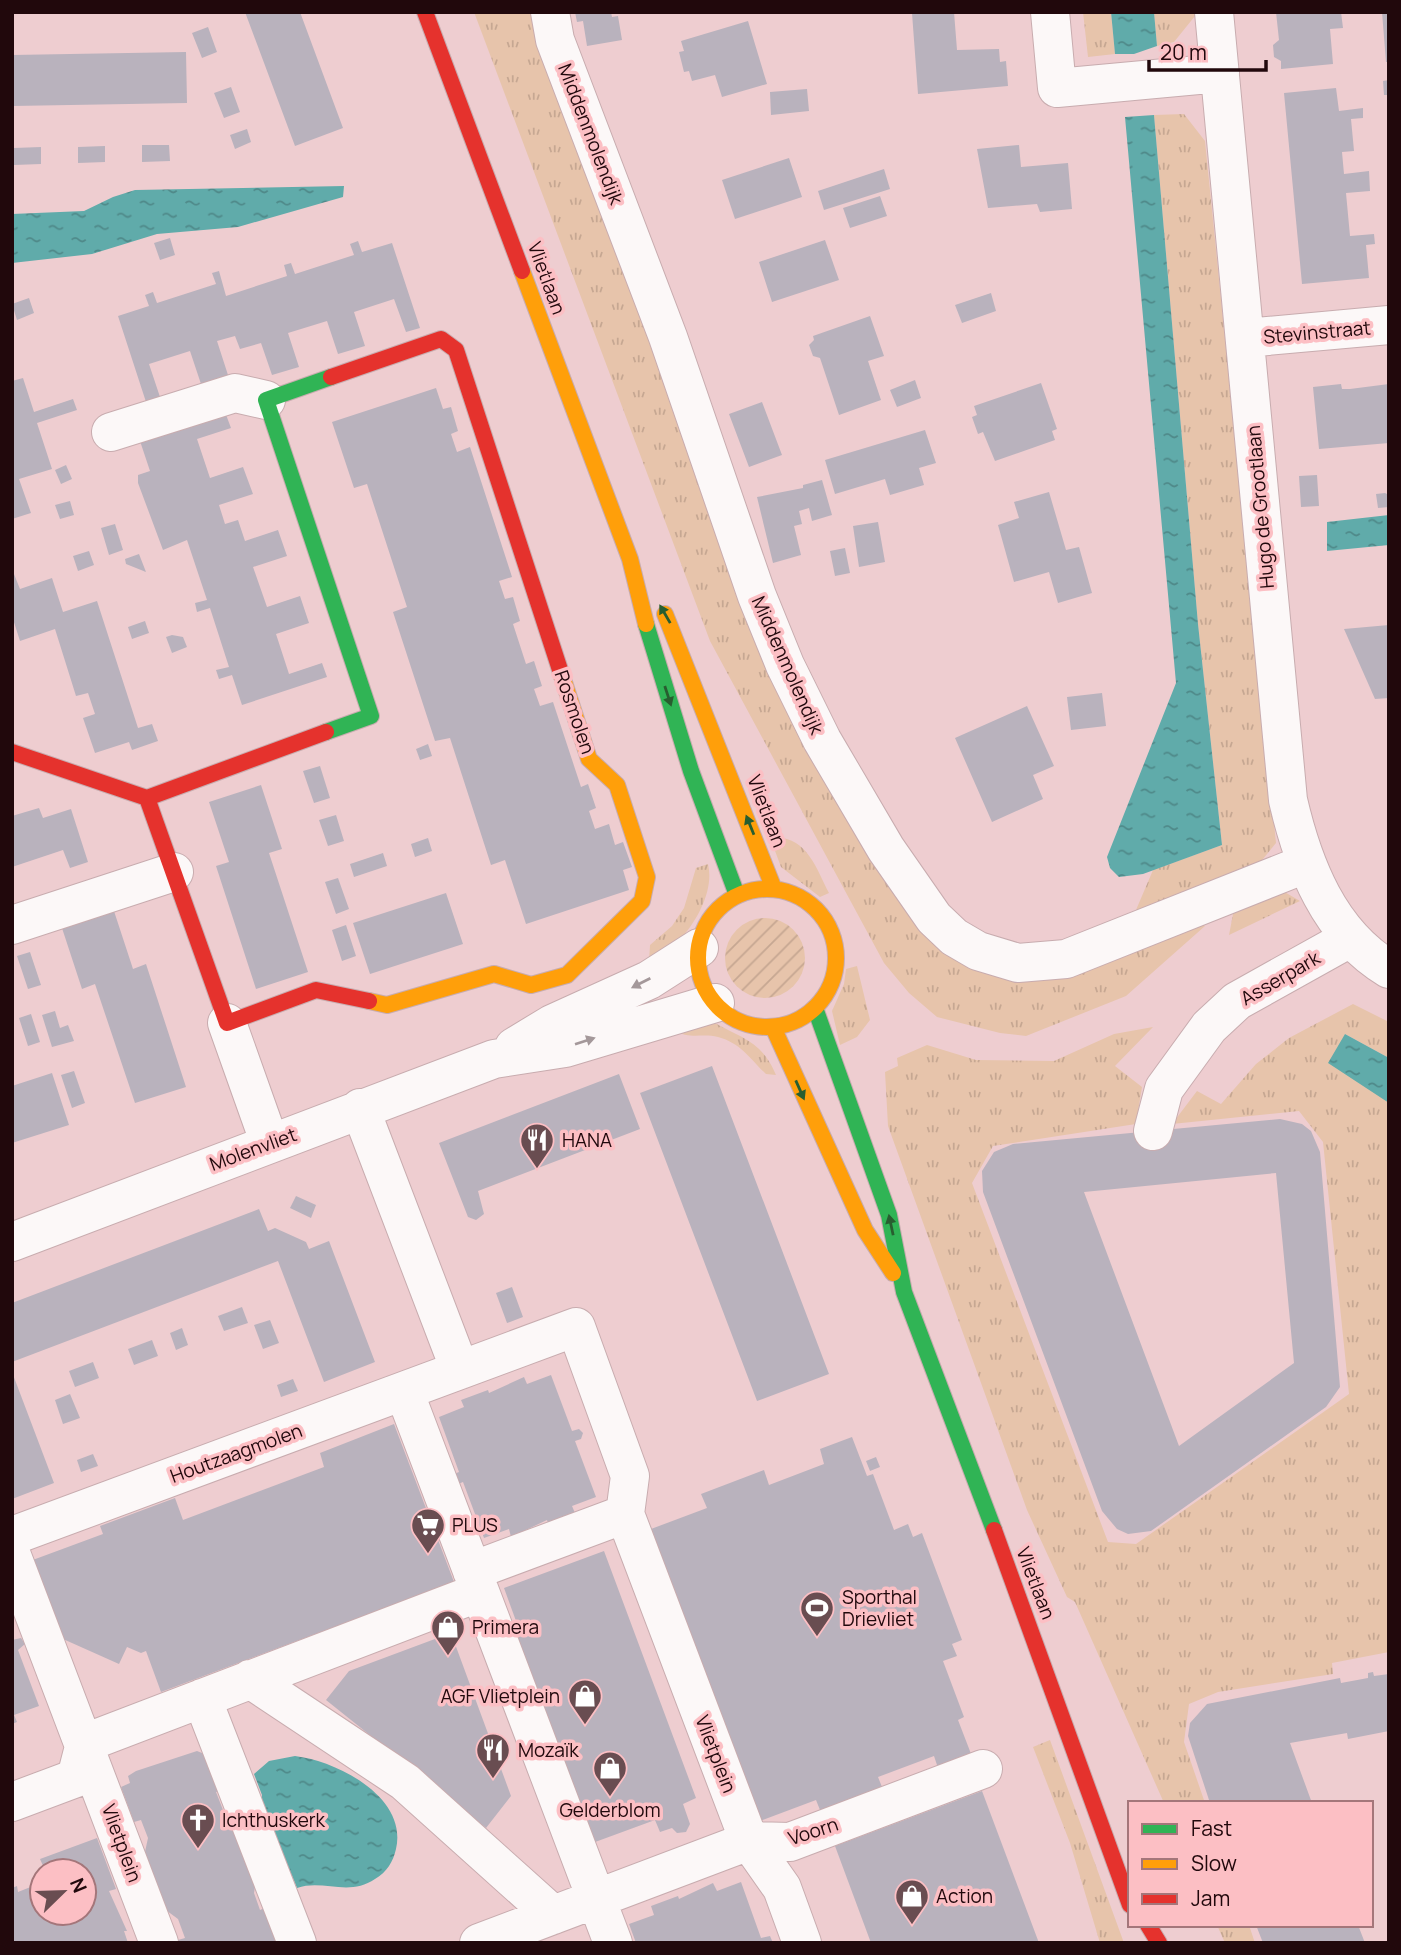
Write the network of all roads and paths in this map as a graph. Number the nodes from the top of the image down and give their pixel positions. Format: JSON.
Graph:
{"nodes":[{"id":1,"x":425,"y":12,"type":"edge"},
{"id":2,"x":550,"y":12,"type":"edge"},
{"id":3,"x":1050,"y":12,"type":"edge"},
{"id":4,"x":1214,"y":12,"type":"edge"},
{"id":5,"x":1220,"y":73,"type":"junction"},
{"id":6,"x":1389,"y":325,"type":"edge"},
{"id":7,"x":1245,"y":338,"type":"junction"},
{"id":8,"x":266,"y":400,"type":"junction"},
{"id":9,"x":111,"y":432,"type":"dead end"},
{"id":10,"x":630,"y":559,"type":"junction"},
{"id":11,"x":12,"y":751,"type":"edge"},
{"id":12,"x":147,"y":798,"type":"junction"},
{"id":13,"x":1305,"y":864,"type":"junction"},
{"id":14,"x":174,"y":872,"type":"junction"},
{"id":15,"x":774,"y":889,"type":"junction"},
{"id":16,"x":737,"y":895,"type":"junction"},
{"id":17,"x":12,"y":925,"type":"edge"},
{"id":18,"x":1350,"y":938,"type":"junction"},
{"id":19,"x":699,"y":948,"type":"junction"},
{"id":20,"x":1389,"y":969,"type":"edge"},
{"id":21,"x":715,"y":1003,"type":"junction"},
{"id":22,"x":815,"y":1008,"type":"junction"},
{"id":23,"x":227,"y":1023,"type":"junction"},
{"id":24,"x":773,"y":1027,"type":"junction"},
{"id":25,"x":494,"y":1059,"type":"junction"},
{"id":26,"x":360,"y":1108,"type":"junction"},
{"id":27,"x":1153,"y":1131,"type":"dead end"},
{"id":28,"x":270,"y":1144,"type":"junction"},
{"id":29,"x":12,"y":1242,"type":"edge"},
{"id":30,"x":905,"y":1292,"type":"junction"},
{"id":31,"x":460,"y":1370,"type":"junction"},
{"id":32,"x":404,"y":1391,"type":"junction"},
{"id":33,"x":630,"y":1476,"type":"joint"},
{"id":34,"x":625,"y":1514,"type":"junction"},
{"id":35,"x":12,"y":1536,"type":"edge"},
{"id":36,"x":12,"y":1556,"type":"edge"},
{"id":37,"x":476,"y":1582,"type":"junction"},
{"id":38,"x":250,"y":1679,"type":"junction"},
{"id":39,"x":202,"y":1698,"type":"junction"},
{"id":40,"x":80,"y":1760,"type":"junction"},
{"id":41,"x":984,"y":1769,"type":"dead end"},
{"id":42,"x":12,"y":1802,"type":"edge"},
{"id":43,"x":749,"y":1841,"type":"junction"},
{"id":44,"x":1128,"y":1894,"type":"edge"},
{"id":45,"x":596,"y":1899,"type":"junction"},
{"id":46,"x":553,"y":1915,"type":"junction"},
{"id":47,"x":1139,"y":1928,"type":"edge"},
{"id":48,"x":159,"y":1943,"type":"edge"},
{"id":49,"x":297,"y":1943,"type":"edge"},
{"id":50,"x":479,"y":1943,"type":"edge"},
{"id":51,"x":613,"y":1943,"type":"edge"},
{"id":52,"x":802,"y":1943,"type":"edge"},
{"id":53,"x":1159,"y":1943,"type":"edge"}],
"edges":[{"from":1,"to":10,"type":"street","name":"Vlietlaan"},
{"from":2,"to":13,"type":"street","name":"Middenmolendijk"},
{"from":3,"to":5,"type":"street"},
{"from":4,"to":5,"type":"street","name":"Hugo de Grootlaan"},
{"from":5,"to":7,"type":"street","name":"Hugo de Grootlaan"},
{"from":6,"to":7,"type":"street","name":"Stevinstraat"},
{"from":7,"to":13,"type":"street","name":"Hugo de Grootlaan"},
{"from":8,"to":9,"type":"street","name":"Rosmolen"},
{"from":8,"to":12,"type":"street"},
{"from":8,"to":23,"type":"street","name":"Rosmolen"},
{"from":15,"to":10,"type":"street","name":"Vlietlaan","one_way":true},
{"from":10,"to":16,"type":"street","name":"Vlietlaan","one_way":true},
{"from":11,"to":12,"type":"street"},
{"from":12,"to":14,"type":"street"},
{"from":13,"to":18,"type":"street","name":"Hugo de Grootlaan"},
{"from":14,"to":17,"type":"street"},
{"from":14,"to":23,"type":"street"},
{"from":15,"to":16,"type":"street"},
{"from":15,"to":22,"type":"street"},
{"from":16,"to":19,"type":"street"},
{"from":18,"to":20,"type":"street","name":"Hugo de Grootlaan"},
{"from":18,"to":27,"type":"street","name":"Asserpark"},
{"from":19,"to":21,"type":"street"},
{"from":19,"to":25,"type":"street","name":"Molenvliet","one_way":true},
{"from":21,"to":24,"type":"street"},
{"from":25,"to":21,"type":"street","name":"Molenvliet","one_way":true},
{"from":22,"to":24,"type":"street"},
{"from":30,"to":22,"type":"street","name":"Vlietlaan","one_way":true},
{"from":23,"to":28,"type":"street"},
{"from":24,"to":30,"type":"street","name":"Vlietlaan","one_way":true},
{"from":25,"to":26,"type":"street","name":"Molenvliet"},
{"from":26,"to":28,"type":"street","name":"Molenvliet"},
{"from":26,"to":31,"type":"street"},
{"from":28,"to":29,"type":"street","name":"Molenvliet"},
{"from":30,"to":44,"type":"street","name":"Vlietlaan"},
{"from":31,"to":32,"type":"street","name":"Houtzaagmolen"},
{"from":31,"to":33,"type":"street","name":"Houtzaagmolen"},
{"from":32,"to":35,"type":"street","name":"Houtzaagmolen"},
{"from":32,"to":37,"type":"street"},
{"from":33,"to":34,"type":"street","name":"Vlietplein"},
{"from":34,"to":37,"type":"street"},
{"from":34,"to":43,"type":"street","name":"Vlietplein"},
{"from":36,"to":40,"type":"street"},
{"from":37,"to":38,"type":"street"},
{"from":37,"to":45,"type":"street"},
{"from":38,"to":39,"type":"street"},
{"from":38,"to":46,"type":"street"},
{"from":39,"to":40,"type":"street"},
{"from":39,"to":49,"type":"street"},
{"from":40,"to":42,"type":"street"},
{"from":40,"to":48,"type":"street","name":"Vlietplein"},
{"from":41,"to":43,"type":"street","name":"Voorn"},
{"from":43,"to":45,"type":"street"},
{"from":43,"to":52,"type":"street"},
{"from":45,"to":46,"type":"street"},
{"from":45,"to":51,"type":"street"},
{"from":46,"to":50,"type":"street"},
{"from":47,"to":53,"type":"street"}]}
